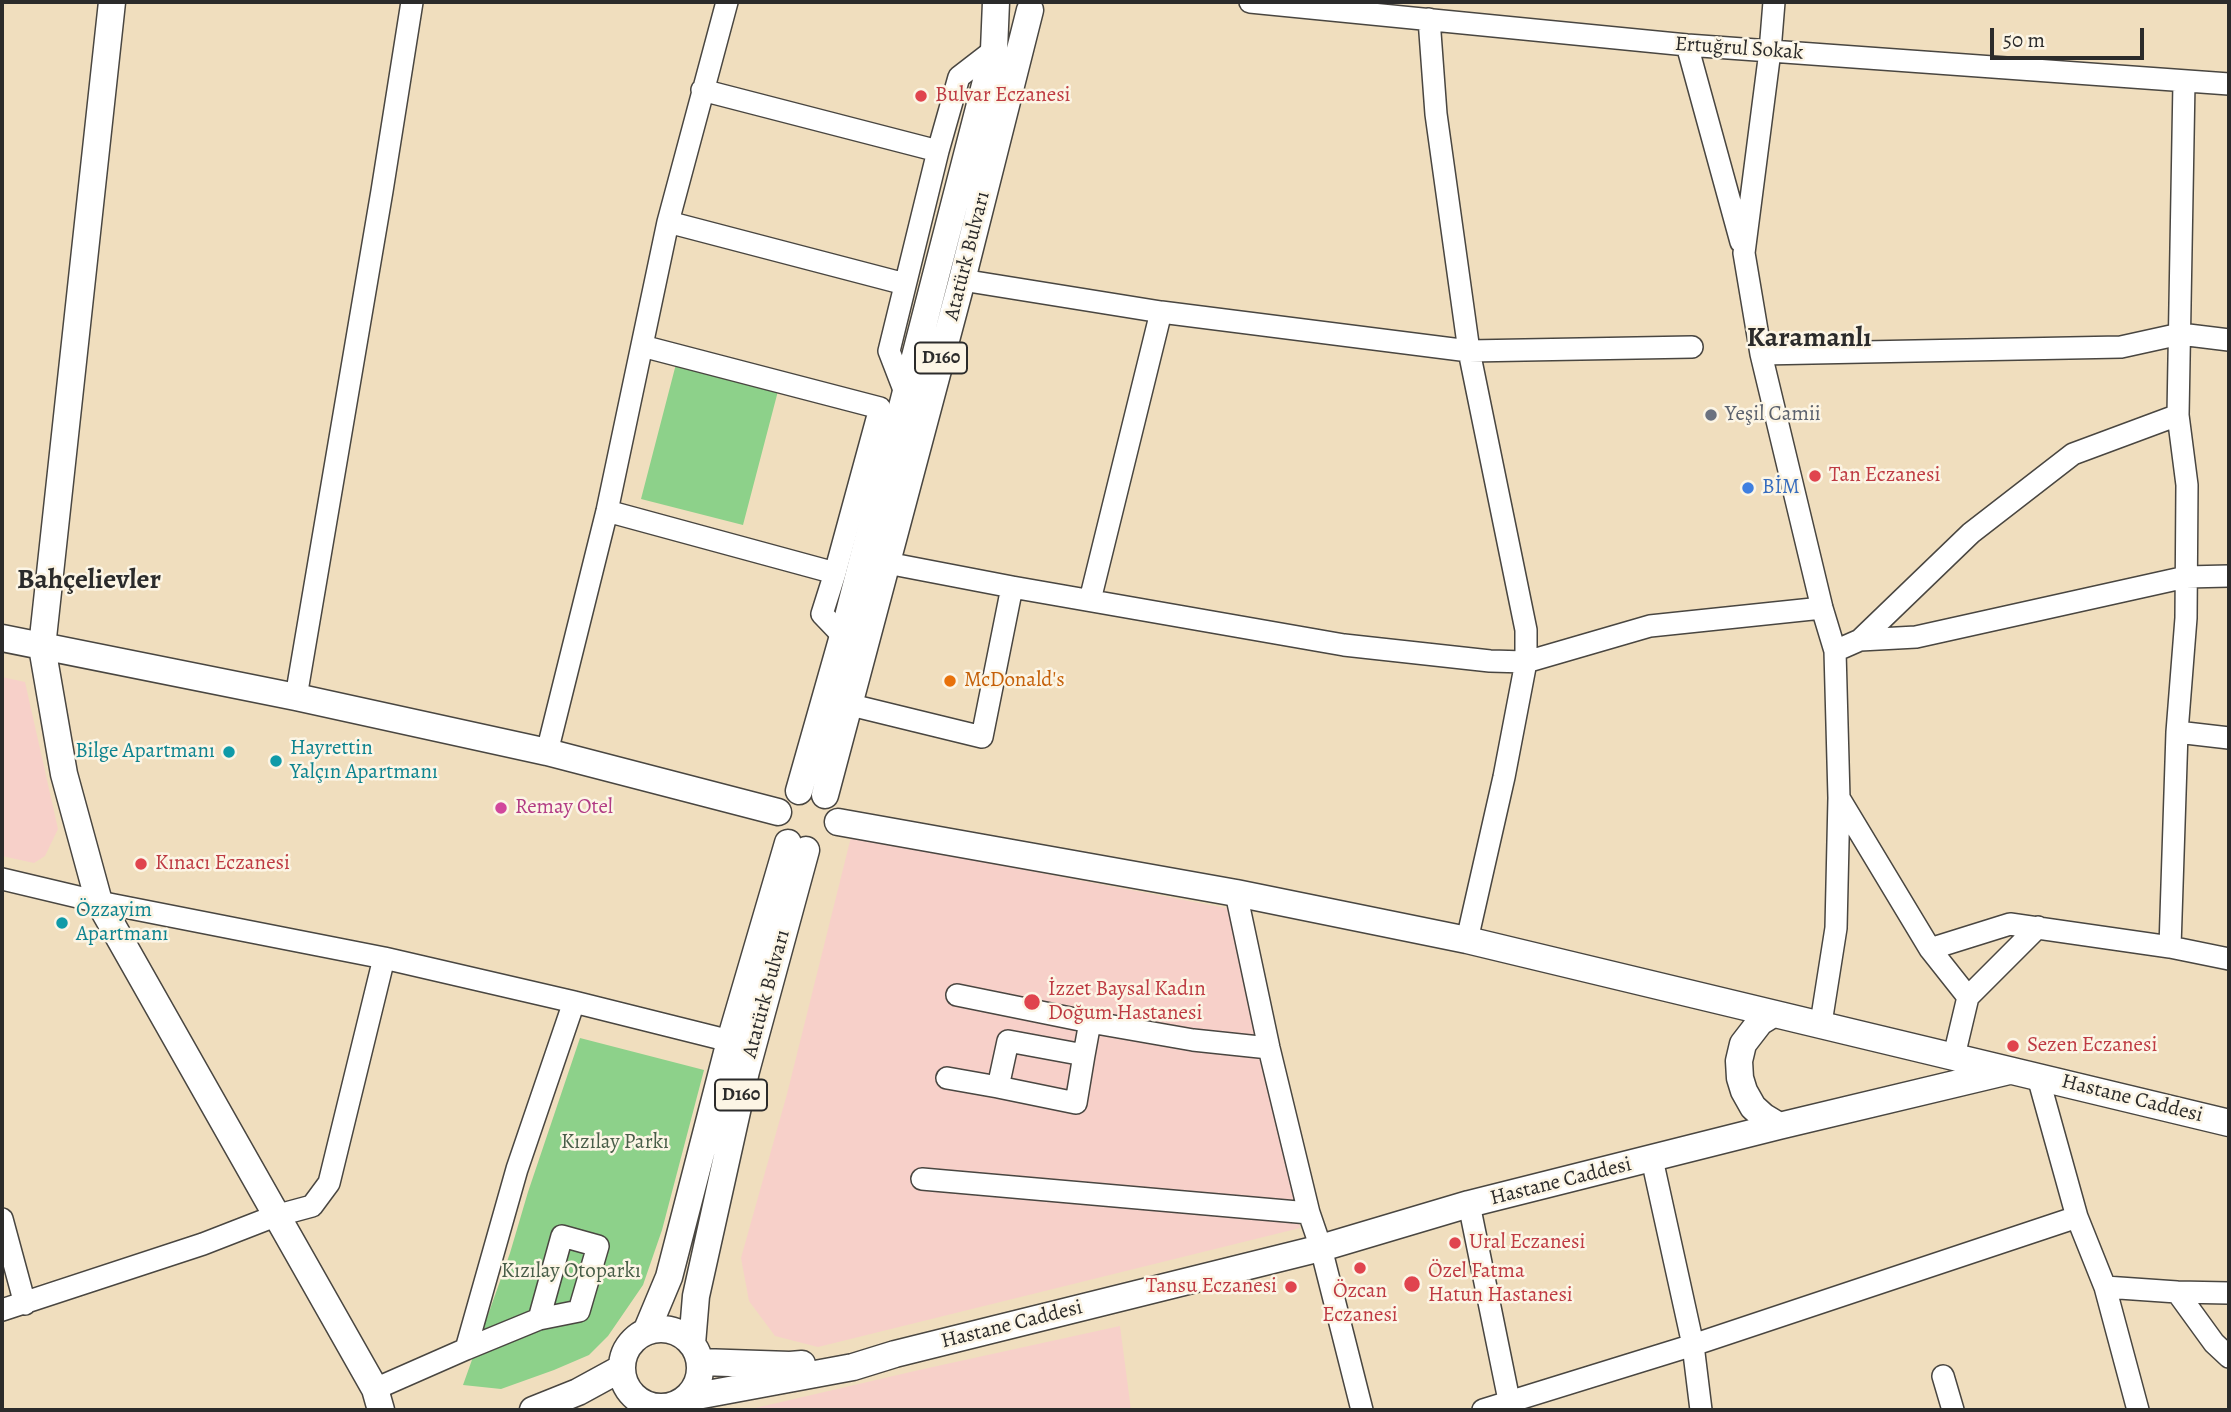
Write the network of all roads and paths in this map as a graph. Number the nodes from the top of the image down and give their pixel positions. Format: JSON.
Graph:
{"nodes":[{"id":1,"x":112,"y":2,"type":"edge"},
{"id":2,"x":412,"y":2,"type":"edge"},
{"id":3,"x":727,"y":2,"type":"edge"},
{"id":4,"x":996,"y":2,"type":"edge"},
{"id":5,"x":1003,"y":2,"type":"edge"},
{"id":6,"x":1250,"y":2,"type":"edge"},
{"id":7,"x":1774,"y":2,"type":"edge"},
{"id":8,"x":1040,"y":6,"type":"edge"},
{"id":9,"x":1429,"y":19,"type":"junction"},
{"id":10,"x":1687,"y":45,"type":"junction"},
{"id":11,"x":994,"y":50,"type":"junction"},
{"id":12,"x":1770,"y":51,"type":"junction"},
{"id":13,"x":2184,"y":82,"type":"junction"},
{"id":14,"x":2229,"y":84,"type":"edge"},
{"id":15,"x":702,"y":90,"type":"junction"},
{"id":16,"x":938,"y":151,"type":"junction"},
{"id":17,"x":668,"y":222,"type":"junction"},
{"id":18,"x":1744,"y":253,"type":"junction"},
{"id":19,"x":962,"y":280,"type":"junction"},
{"id":20,"x":905,"y":284,"type":"junction"},
{"id":21,"x":1161,"y":312,"type":"junction"},
{"id":22,"x":2180,"y":334,"type":"junction"},
{"id":23,"x":2229,"y":340,"type":"edge"},
{"id":24,"x":642,"y":346,"type":"junction"},
{"id":25,"x":1692,"y":347,"type":"dead end"},
{"id":26,"x":1469,"y":351,"type":"junction"},
{"id":27,"x":1761,"y":354,"type":"junction"},
{"id":28,"x":906,"y":395,"type":"junction"},
{"id":29,"x":2178,"y":415,"type":"junction"},
{"id":30,"x":607,"y":511,"type":"junction"},
{"id":31,"x":887,"y":563,"type":"junction"},
{"id":32,"x":835,"y":573,"type":"junction"},
{"id":33,"x":2229,"y":576,"type":"edge"},
{"id":34,"x":2186,"y":577,"type":"junction"},
{"id":35,"x":1012,"y":587,"type":"junction"},
{"id":36,"x":1090,"y":600,"type":"junction"},
{"id":37,"x":1822,"y":608,"type":"junction"},
{"id":38,"x":843,"y":636,"type":"junction"},
{"id":39,"x":2,"y":638,"type":"edge"},
{"id":40,"x":1860,"y":640,"type":"junction"},
{"id":41,"x":42,"y":647,"type":"junction"},
{"id":42,"x":1835,"y":651,"type":"junction"},
{"id":43,"x":1526,"y":662,"type":"junction"},
{"id":44,"x":296,"y":697,"type":"junction"},
{"id":45,"x":850,"y":705,"type":"junction"},
{"id":46,"x":2177,"y":732,"type":"junction"},
{"id":47,"x":2229,"y":738,"type":"edge"},
{"id":48,"x":547,"y":752,"type":"junction"},
{"id":49,"x":799,"y":791,"type":"junction"},
{"id":50,"x":825,"y":795,"type":"junction"},
{"id":51,"x":1839,"y":798,"type":"junction"},
{"id":52,"x":778,"y":812,"type":"junction"},
{"id":53,"x":838,"y":822,"type":"junction"},
{"id":54,"x":797,"y":847,"type":"junction"},
{"id":55,"x":2,"y":879,"type":"edge"},
{"id":56,"x":1236,"y":893,"type":"junction"},
{"id":57,"x":99,"y":902,"type":"junction"},
{"id":58,"x":2038,"y":927,"type":"junction"},
{"id":59,"x":1467,"y":940,"type":"junction"},
{"id":60,"x":2170,"y":947,"type":"junction"},
{"id":61,"x":1930,"y":949,"type":"junction"},
{"id":62,"x":384,"y":958,"type":"junction"},
{"id":63,"x":2229,"y":958,"type":"edge"},
{"id":64,"x":957,"y":995,"type":"dead end"},
{"id":65,"x":1968,"y":998,"type":"junction"},
{"id":66,"x":574,"y":1002,"type":"junction"},
{"id":67,"x":1773,"y":1014,"type":"junction"},
{"id":68,"x":1090,"y":1021,"type":"junction"},
{"id":69,"x":1821,"y":1023,"type":"junction"},
{"id":70,"x":730,"y":1041,"type":"junction"},
{"id":71,"x":1269,"y":1048,"type":"junction"},
{"id":72,"x":1084,"y":1055,"type":"junction"},
{"id":73,"x":1954,"y":1056,"type":"junction"},
{"id":74,"x":2025,"y":1074,"type":"junction"},
{"id":75,"x":947,"y":1078,"type":"dead end"},
{"id":76,"x":998,"y":1087,"type":"junction"},
{"id":77,"x":1925,"y":1091,"type":"junction"},
{"id":78,"x":2229,"y":1123,"type":"edge"},
{"id":79,"x":1779,"y":1126,"type":"junction"},
{"id":80,"x":1652,"y":1159,"type":"junction"},
{"id":81,"x":922,"y":1179,"type":"dead end"},
{"id":82,"x":1469,"y":1204,"type":"junction"},
{"id":83,"x":1309,"y":1213,"type":"junction"},
{"id":84,"x":275,"y":1216,"type":"junction"},
{"id":85,"x":2077,"y":1217,"type":"junction"},
{"id":86,"x":2,"y":1219,"type":"edge"},
{"id":87,"x":1321,"y":1248,"type":"junction"},
{"id":88,"x":2105,"y":1287,"type":"junction"},
{"id":89,"x":2177,"y":1292,"type":"junction"},
{"id":90,"x":2229,"y":1293,"type":"edge"},
{"id":91,"x":25,"y":1304,"type":"junction"},
{"id":92,"x":2,"y":1310,"type":"edge"},
{"id":93,"x":539,"y":1319,"type":"dead end"},
{"id":94,"x":646,"y":1332,"type":"junction"},
{"id":95,"x":1693,"y":1345,"type":"junction"},
{"id":96,"x":466,"y":1349,"type":"junction"},
{"id":97,"x":696,"y":1353,"type":"junction"},
{"id":98,"x":895,"y":1354,"type":"junction"},
{"id":99,"x":2229,"y":1357,"type":"edge"},
{"id":100,"x":622,"y":1368,"type":"junction"},
{"id":101,"x":1943,"y":1376,"type":"dead end"},
{"id":102,"x":686,"y":1398,"type":"junction"},
{"id":103,"x":378,"y":1400,"type":"edge"},
{"id":104,"x":1511,"y":1406,"type":"edge"},
{"id":105,"x":654,"y":1409,"type":"edge"},
{"id":106,"x":397,"y":1410,"type":"edge"},
{"id":107,"x":533,"y":1410,"type":"edge"},
{"id":108,"x":1362,"y":1410,"type":"edge"},
{"id":109,"x":1483,"y":1410,"type":"edge"},
{"id":110,"x":1701,"y":1410,"type":"edge"},
{"id":111,"x":1953,"y":1410,"type":"edge"},
{"id":112,"x":2138,"y":1410,"type":"edge"}],
"edges":[{"from":1,"to":41,"type":"main road"},
{"from":2,"to":44,"type":"street"},
{"from":3,"to":15,"type":"street"},
{"from":4,"to":11,"type":"main road","name":"Atatürk Bulvarı","number":"D160"},
{"from":5,"to":8,"type":"main road","number":"D160"},
{"from":6,"to":9,"type":"street","name":"Ertuğrul Sokak"},
{"from":7,"to":12,"type":"street"},
{"from":8,"to":19,"type":"main road","name":"Atatürk Bulvarı","number":"D160"},
{"from":9,"to":10,"type":"street","name":"Ertuğrul Sokak"},
{"from":9,"to":26,"type":"street"},
{"from":10,"to":12,"type":"street","name":"Ertuğrul Sokak"},
{"from":10,"to":18,"type":"street"},
{"from":11,"to":16,"type":"street"},
{"from":11,"to":28,"type":"main road","name":"Atatürk Bulvarı","number":"D160"},
{"from":12,"to":13,"type":"street","name":"Ertuğrul Sokak"},
{"from":12,"to":18,"type":"street"},
{"from":13,"to":14,"type":"street","name":"Ertuğrul Sokak"},
{"from":13,"to":22,"type":"street"},
{"from":15,"to":16,"type":"street"},
{"from":15,"to":17,"type":"street"},
{"from":16,"to":20,"type":"street"},
{"from":17,"to":20,"type":"street"},
{"from":17,"to":24,"type":"street"},
{"from":18,"to":27,"type":"street"},
{"from":19,"to":21,"type":"street"},
{"from":19,"to":31,"type":"main road","name":"Atatürk Bulvarı","number":"D160"},
{"from":20,"to":28,"type":"street"},
{"from":21,"to":26,"type":"street"},
{"from":21,"to":36,"type":"street"},
{"from":22,"to":23,"type":"street"},
{"from":22,"to":27,"type":"street"},
{"from":22,"to":29,"type":"street"},
{"from":24,"to":30,"type":"street"},
{"from":24,"to":32,"type":"street"},
{"from":25,"to":26,"type":"street"},
{"from":26,"to":43,"type":"street"},
{"from":27,"to":37,"type":"street"},
{"from":28,"to":38,"type":"main road","name":"Atatürk Bulvarı","number":"D160"},
{"from":29,"to":34,"type":"street"},
{"from":29,"to":40,"type":"street"},
{"from":30,"to":32,"type":"street"},
{"from":30,"to":48,"type":"street"},
{"from":31,"to":35,"type":"street"},
{"from":31,"to":45,"type":"main road","name":"Atatürk Bulvarı","number":"D160"},
{"from":32,"to":38,"type":"street"},
{"from":33,"to":34,"type":"street"},
{"from":34,"to":40,"type":"street"},
{"from":34,"to":46,"type":"street"},
{"from":35,"to":36,"type":"street"},
{"from":35,"to":45,"type":"street"},
{"from":36,"to":43,"type":"street"},
{"from":37,"to":42,"type":"street"},
{"from":37,"to":43,"type":"street"},
{"from":38,"to":49,"type":"main road","name":"Atatürk Bulvarı"},
{"from":39,"to":41,"type":"main road"},
{"from":40,"to":42,"type":"street"},
{"from":41,"to":44,"type":"main road"},
{"from":41,"to":57,"type":"main road"},
{"from":42,"to":51,"type":"street"},
{"from":43,"to":59,"type":"street"},
{"from":44,"to":48,"type":"main road"},
{"from":45,"to":50,"type":"main road","name":"Atatürk Bulvarı"},
{"from":46,"to":47,"type":"street"},
{"from":46,"to":60,"type":"street"},
{"from":48,"to":52,"type":"main road"},
{"from":49,"to":50,"type":"main road"},
{"from":49,"to":52,"type":"main road"},
{"from":50,"to":53,"type":"main road"},
{"from":51,"to":61,"type":"street"},
{"from":51,"to":69,"type":"street"},
{"from":52,"to":54,"type":"main road"},
{"from":53,"to":54,"type":"main road"},
{"from":53,"to":56,"type":"main road"},
{"from":54,"to":70,"type":"main road","name":"Atatürk Bulvarı"},
{"from":54,"to":97,"type":"main road","name":"Atatürk Bulvarı","number":"D160"},
{"from":55,"to":57,"type":"street"},
{"from":56,"to":59,"type":"main road"},
{"from":56,"to":71,"type":"street"},
{"from":57,"to":62,"type":"street"},
{"from":57,"to":84,"type":"main road"},
{"from":58,"to":60,"type":"street"},
{"from":58,"to":61,"type":"street"},
{"from":58,"to":65,"type":"street"},
{"from":59,"to":67,"type":"main road"},
{"from":60,"to":63,"type":"street"},
{"from":61,"to":65,"type":"street"},
{"from":62,"to":66,"type":"street"},
{"from":62,"to":84,"type":"street"},
{"from":64,"to":68,"type":"street"},
{"from":65,"to":73,"type":"street"},
{"from":66,"to":70,"type":"street"},
{"from":66,"to":96,"type":"street"},
{"from":67,"to":69,"type":"main road"},
{"from":67,"to":79,"type":"main road"},
{"from":68,"to":71,"type":"street"},
{"from":68,"to":72,"type":"street"},
{"from":69,"to":73,"type":"main road"},
{"from":70,"to":94,"type":"main road","name":"Atatürk Bulvarı","number":"D160"},
{"from":71,"to":83,"type":"street"},
{"from":72,"to":76,"type":"street"},
{"from":72,"to":76,"type":"street"},
{"from":73,"to":74,"type":"main road"},
{"from":73,"to":77,"type":"main road"},
{"from":74,"to":77,"type":"main road","name":"Hastane Caddesi"},
{"from":74,"to":78,"type":"main road","name":"Hastane Caddesi"},
{"from":74,"to":85,"type":"street"},
{"from":75,"to":76,"type":"street"},
{"from":77,"to":79,"type":"main road","name":"Hastane Caddesi"},
{"from":79,"to":80,"type":"main road","name":"Hastane Caddesi"},
{"from":80,"to":82,"type":"main road","name":"Hastane Caddesi"},
{"from":80,"to":95,"type":"street"},
{"from":81,"to":83,"type":"street"},
{"from":82,"to":87,"type":"main road","name":"Hastane Caddesi"},
{"from":82,"to":104,"type":"street"},
{"from":83,"to":87,"type":"street"},
{"from":84,"to":91,"type":"street"},
{"from":84,"to":103,"type":"main road"},
{"from":85,"to":88,"type":"street"},
{"from":85,"to":95,"type":"street"},
{"from":86,"to":91,"type":"street"},
{"from":87,"to":98,"type":"main road","name":"Hastane Caddesi"},
{"from":87,"to":108,"type":"street"},
{"from":88,"to":89,"type":"street"},
{"from":88,"to":112,"type":"street"},
{"from":89,"to":90,"type":"street"},
{"from":89,"to":99,"type":"street"},
{"from":91,"to":92,"type":"street"},
{"from":93,"to":96,"type":"street"},
{"from":94,"to":97,"type":"main road"},
{"from":94,"to":100,"type":"main road","number":"D160"},
{"from":95,"to":104,"type":"street"},
{"from":95,"to":110,"type":"street"},
{"from":96,"to":103,"type":"street"},
{"from":97,"to":98,"type":"main road","name":"Hastane Caddesi"},
{"from":97,"to":102,"type":"main road","number":"D160"},
{"from":98,"to":102,"type":"main road","name":"Hastane Caddesi"},
{"from":100,"to":105,"type":"main road"},
{"from":100,"to":107,"type":"main road"},
{"from":101,"to":111,"type":"street"},
{"from":102,"to":105,"type":"main road"},
{"from":103,"to":106,"type":"main road"},
{"from":104,"to":109,"type":"street"}]}
